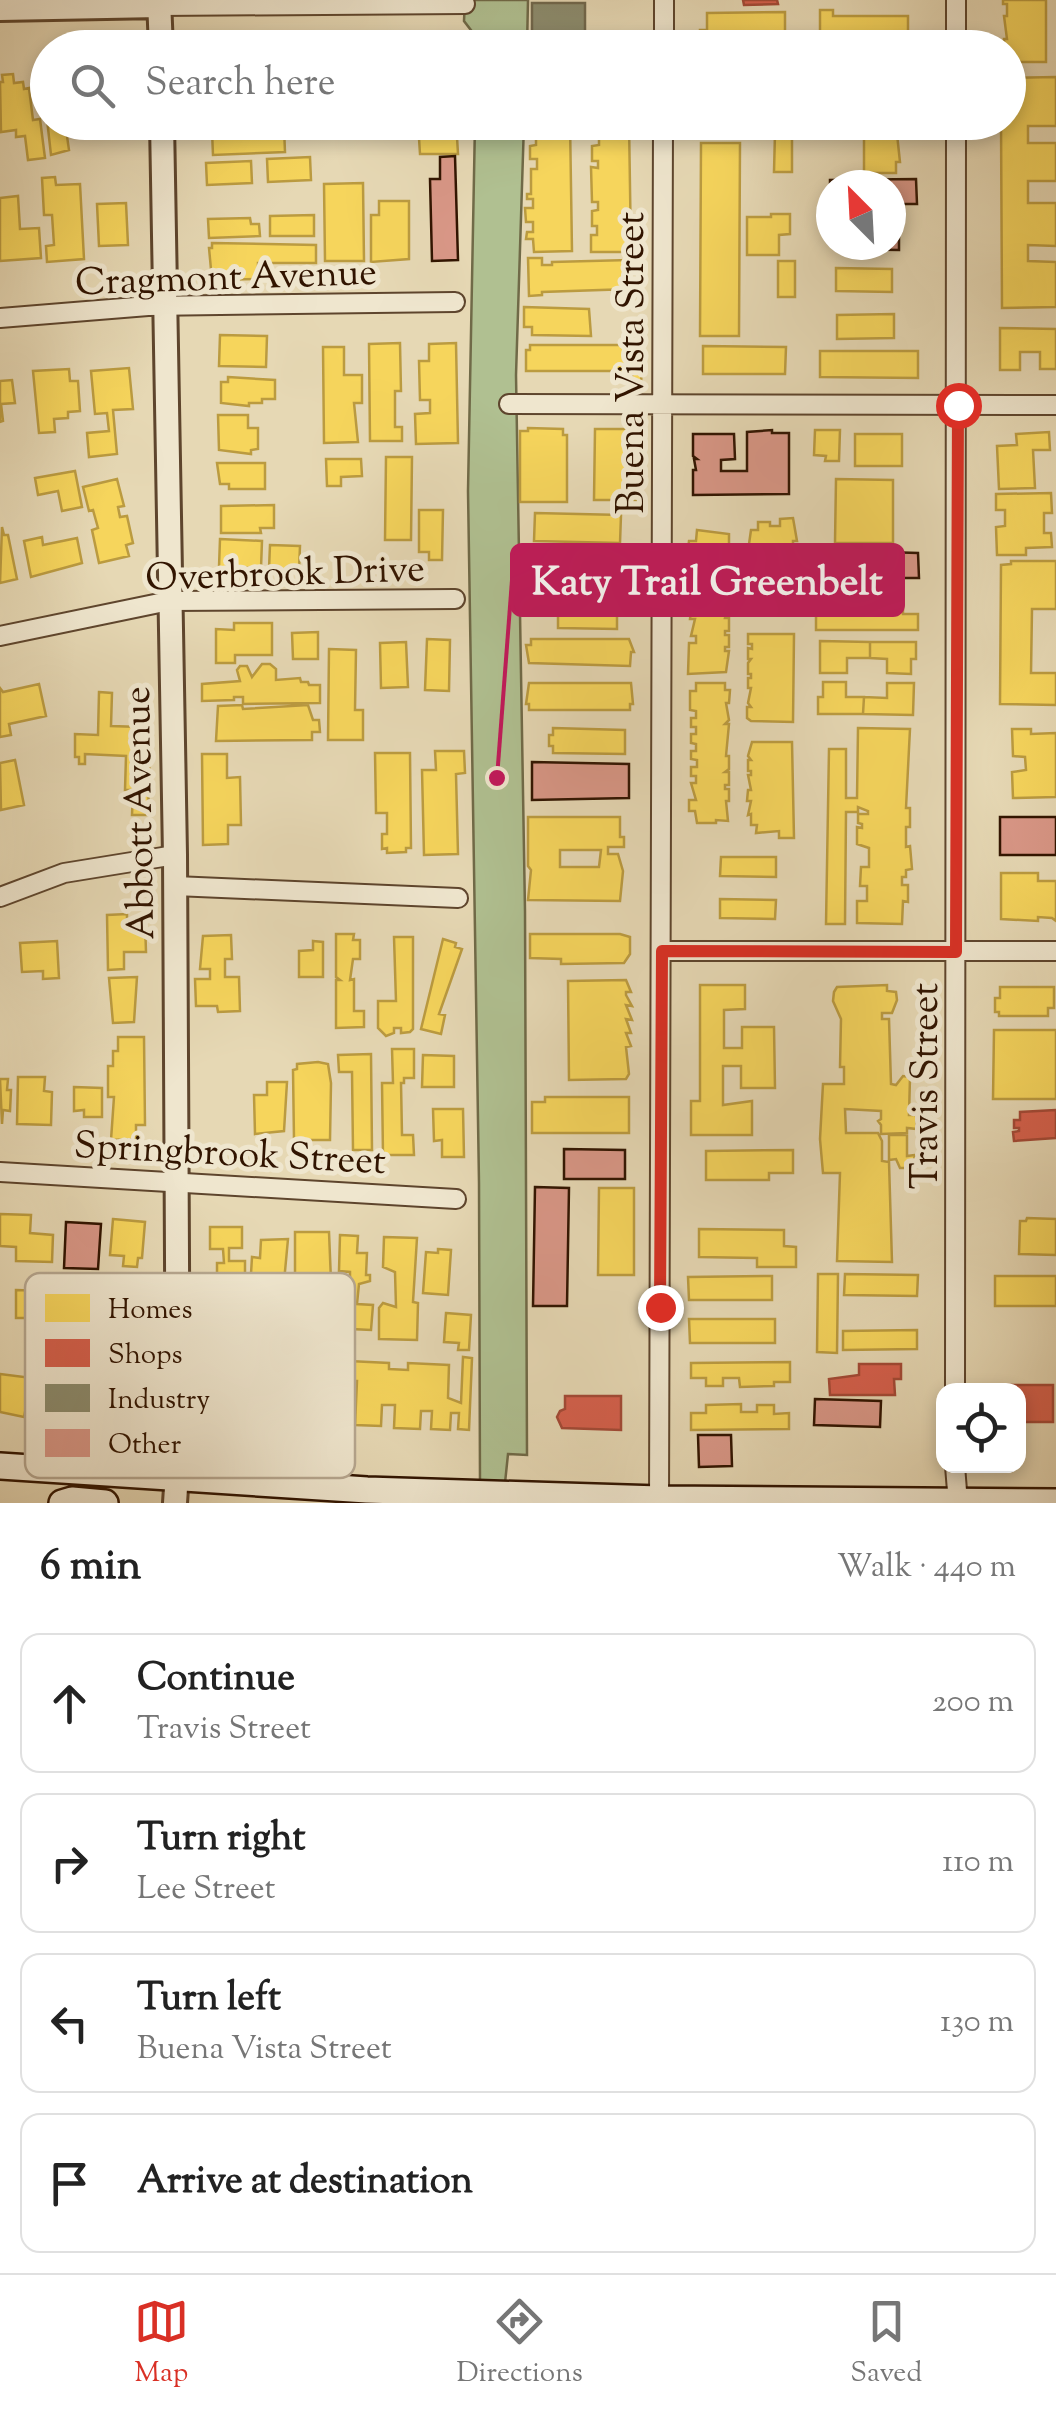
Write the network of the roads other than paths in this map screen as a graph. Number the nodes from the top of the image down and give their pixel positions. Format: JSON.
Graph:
{"nodes":[{"id":1,"x":664,"y":0,"type":"edge"},
{"id":2,"x":956,"y":0,"type":"edge"},
{"id":3,"x":159,"y":3,"type":"edge"},
{"id":4,"x":465,"y":4,"type":"dead end"},
{"id":5,"x":0,"y":9,"type":"edge"},
{"id":6,"x":160,"y":30,"type":"edge"},
{"id":7,"x":664,"y":30,"type":"edge"},
{"id":8,"x":956,"y":30,"type":"edge"},
{"id":9,"x":162,"y":140,"type":"edge"},
{"id":10,"x":664,"y":140,"type":"edge"},
{"id":11,"x":956,"y":140,"type":"edge"},
{"id":12,"x":455,"y":302,"type":"dead end"},
{"id":13,"x":164,"y":306,"type":"junction"},
{"id":14,"x":0,"y":318,"type":"edge"},
{"id":15,"x":509,"y":404,"type":"dead end"},
{"id":16,"x":663,"y":404,"type":"junction"},
{"id":17,"x":958,"y":405,"type":"junction"},
{"id":18,"x":1056,"y":405,"type":"edge"},
{"id":19,"x":455,"y":599,"type":"dead end"},
{"id":20,"x":169,"y":601,"type":"junction"},
{"id":21,"x":0,"y":636,"type":"edge"},
{"id":22,"x":174,"y":855,"type":"junction"},
{"id":23,"x":175,"y":886,"type":"junction"},
{"id":24,"x":0,"y":897,"type":"edge"},
{"id":25,"x":458,"y":898,"type":"dead end"},
{"id":26,"x":662,"y":951,"type":"junction"},
{"id":27,"x":956,"y":952,"type":"junction"},
{"id":28,"x":1056,"y":952,"type":"edge"},
{"id":29,"x":0,"y":1172,"type":"edge"},
{"id":30,"x":176,"y":1181,"type":"junction"},
{"id":31,"x":456,"y":1198,"type":"dead end"},
{"id":32,"x":176,"y":1273,"type":"edge"},
{"id":33,"x":955,"y":1383,"type":"edge"},
{"id":34,"x":0,"y":1466,"type":"edge"},
{"id":35,"x":25,"y":1467,"type":"edge"},
{"id":36,"x":956,"y":1473,"type":"edge"},
{"id":37,"x":177,"y":1478,"type":"edge"},
{"id":38,"x":195,"y":1478,"type":"edge"},
{"id":39,"x":367,"y":1497,"type":"edge"},
{"id":40,"x":659,"y":1501,"type":"edge"},
{"id":41,"x":67,"y":1502,"type":"edge"},
{"id":42,"x":1056,"y":1502,"type":"edge"},
{"id":43,"x":105,"y":1503,"type":"edge"},
{"id":44,"x":175,"y":1503,"type":"edge"},
{"id":45,"x":958,"y":1503,"type":"edge"}],
"edges":[{"from":1,"to":7,"type":"street"},
{"from":2,"to":8,"type":"street"},
{"from":3,"to":4,"type":"street"},
{"from":3,"to":5,"type":"street"},
{"from":3,"to":6,"type":"street"},
{"from":9,"to":13,"type":"street","name":"Abbott Avenue"},
{"from":10,"to":16,"type":"street","name":"Buena Vista Street"},
{"from":11,"to":17,"type":"street","name":"Travis Street"},
{"from":12,"to":13,"type":"street","name":"Cragmont Avenue"},
{"from":13,"to":14,"type":"street","name":"Cragmont Avenue"},
{"from":13,"to":20,"type":"street","name":"Abbott Avenue"},
{"from":15,"to":16,"type":"street"},
{"from":16,"to":17,"type":"street"},
{"from":16,"to":26,"type":"street","name":"Buena Vista Street"},
{"from":17,"to":18,"type":"street"},
{"from":17,"to":27,"type":"street","name":"Travis Street"},
{"from":19,"to":20,"type":"street","name":"Overbrook Drive"},
{"from":20,"to":21,"type":"street","name":"Overbrook Drive"},
{"from":20,"to":22,"type":"street","name":"Abbott Avenue"},
{"from":22,"to":23,"type":"street","name":"Abbott Avenue"},
{"from":22,"to":24,"type":"street"},
{"from":23,"to":25,"type":"street"},
{"from":23,"to":30,"type":"street","name":"Abbott Avenue"},
{"from":26,"to":27,"type":"street"},
{"from":26,"to":40,"type":"street","name":"Buena Vista Street"},
{"from":27,"to":28,"type":"street"},
{"from":27,"to":33,"type":"street","name":"Travis Street"},
{"from":29,"to":30,"type":"street","name":"Springbrook Street"},
{"from":30,"to":31,"type":"street","name":"Springbrook Street"},
{"from":30,"to":32,"type":"street","name":"Abbott Avenue"},
{"from":34,"to":35,"type":"main road"},
{"from":36,"to":45,"type":"street"},
{"from":37,"to":44,"type":"street","name":"Abbott Avenue"},
{"from":38,"to":39,"type":"main road"},
{"from":39,"to":40,"type":"main road"},
{"from":40,"to":45,"type":"main road"},
{"from":41,"to":43,"type":"main road"},
{"from":42,"to":45,"type":"main road"}]}
